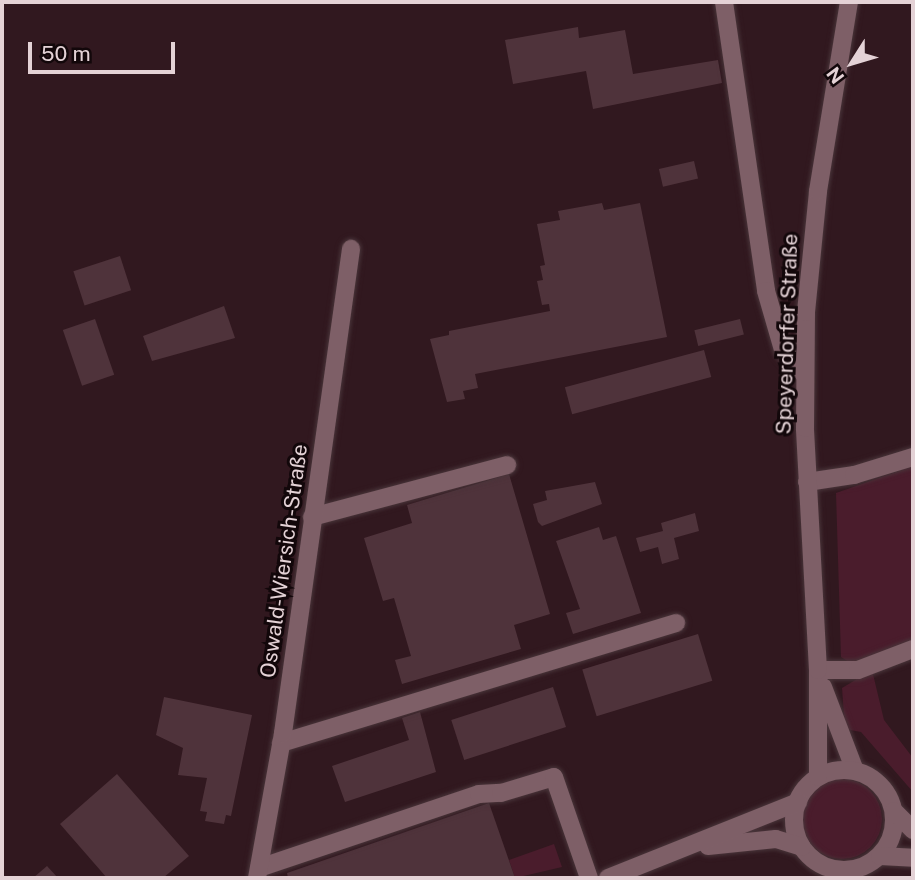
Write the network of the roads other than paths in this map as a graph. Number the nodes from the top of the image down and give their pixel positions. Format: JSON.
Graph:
{"nodes":[{"id":1,"x":724,"y":2,"type":"edge"},
{"id":2,"x":849,"y":2,"type":"edge"},
{"id":3,"x":351,"y":249,"type":"dead end"},
{"id":4,"x":804,"y":374,"type":"junction"},
{"id":5,"x":913,"y":457,"type":"edge"},
{"id":6,"x":507,"y":465,"type":"dead end"},
{"id":7,"x":807,"y":482,"type":"junction"},
{"id":8,"x":313,"y":517,"type":"junction"},
{"id":9,"x":676,"y":623,"type":"dead end"},
{"id":10,"x":913,"y":649,"type":"edge"},
{"id":11,"x":818,"y":670,"type":"junction"},
{"id":12,"x":281,"y":743,"type":"junction"},
{"id":13,"x":855,"y":771,"type":"junction"},
{"id":14,"x":818,"y":778,"type":"junction"},
{"id":15,"x":798,"y":802,"type":"junction"},
{"id":16,"x":894,"y":811,"type":"junction"},
{"id":17,"x":913,"y":830,"type":"edge"},
{"id":18,"x":694,"y":848,"type":"junction"},
{"id":19,"x":808,"y":853,"type":"junction"},
{"id":20,"x":880,"y":856,"type":"junction"},
{"id":21,"x":913,"y":858,"type":"edge"},
{"id":22,"x":258,"y":873,"type":"edge"},
{"id":23,"x":858,"y":873,"type":"edge"},
{"id":24,"x":589,"y":878,"type":"edge"},
{"id":25,"x":608,"y":878,"type":"edge"},
{"id":26,"x":820,"y":878,"type":"edge"}],
"edges":[{"from":1,"to":4,"type":"street"},
{"from":2,"to":4,"type":"street","name":"Speyerdorfer Straße"},
{"from":3,"to":8,"type":"street","name":"Oswald-Wiersich-Straße"},
{"from":4,"to":7,"type":"street","name":"Speyerdorfer Straße"},
{"from":5,"to":7,"type":"street"},
{"from":6,"to":8,"type":"street"},
{"from":7,"to":11,"type":"street","name":"Speyerdorfer Straße"},
{"from":8,"to":12,"type":"street","name":"Oswald-Wiersich-Straße"},
{"from":9,"to":12,"type":"street"},
{"from":10,"to":11,"type":"street"},
{"from":11,"to":13,"type":"street","name":"Speyerdorfer Straße"},
{"from":11,"to":14,"type":"street","name":"Speyerdorfer Straße"},
{"from":12,"to":22,"type":"street","name":"Oswald-Wiersich-Straße"},
{"from":13,"to":14,"type":"street"},
{"from":13,"to":16,"type":"street"},
{"from":14,"to":15,"type":"street"},
{"from":15,"to":18,"type":"street"},
{"from":15,"to":19,"type":"street"},
{"from":16,"to":17,"type":"street"},
{"from":16,"to":20,"type":"street"},
{"from":18,"to":19,"type":"street"},
{"from":18,"to":25,"type":"street"},
{"from":19,"to":23,"type":"street"},
{"from":19,"to":26,"type":"street"},
{"from":20,"to":21,"type":"street"},
{"from":20,"to":23,"type":"street"},
{"from":22,"to":24,"type":"street"}]}
